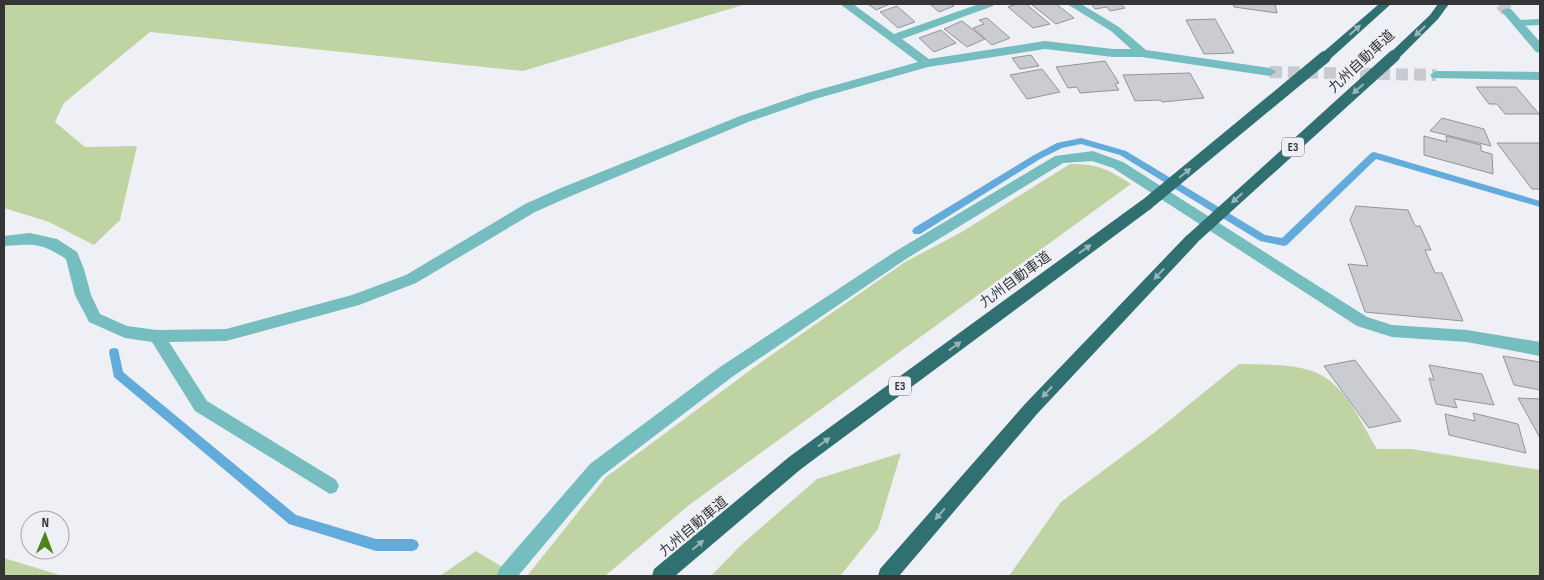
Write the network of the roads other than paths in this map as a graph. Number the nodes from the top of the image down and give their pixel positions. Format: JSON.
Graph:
{"nodes":[{"id":1,"x":846,"y":4,"type":"edge"},
{"id":2,"x":989,"y":4,"type":"edge"},
{"id":3,"x":1073,"y":4,"type":"edge"},
{"id":4,"x":1385,"y":4,"type":"edge"},
{"id":5,"x":1443,"y":4,"type":"edge"},
{"id":6,"x":1507,"y":10,"type":"tunnel mouth"},
{"id":7,"x":1540,"y":22,"type":"edge"},
{"id":8,"x":1518,"y":23,"type":"junction"},
{"id":9,"x":893,"y":38,"type":"junction"},
{"id":10,"x":1540,"y":48,"type":"edge"},
{"id":11,"x":1142,"y":53,"type":"junction"},
{"id":12,"x":927,"y":63,"type":"junction"},
{"id":13,"x":1270,"y":72,"type":"tunnel mouth"},
{"id":14,"x":1436,"y":75,"type":"tunnel mouth"},
{"id":15,"x":1540,"y":76,"type":"edge"},
{"id":16,"x":4,"y":241,"type":"edge"},
{"id":17,"x":157,"y":336,"type":"junction"},
{"id":18,"x":1540,"y":349,"type":"edge"},
{"id":19,"x":330,"y":486,"type":"dead end"},
{"id":20,"x":506,"y":576,"type":"edge"},
{"id":21,"x":661,"y":576,"type":"edge"},
{"id":22,"x":887,"y":576,"type":"edge"}],
"edges":[{"from":1,"to":9,"type":"street"},
{"from":2,"to":9,"type":"street"},
{"from":3,"to":11,"type":"street"},
{"from":21,"to":4,"type":"highway","name":"九州自動車道","number":"E3","one_way":true,"bridge":true},
{"from":5,"to":22,"type":"highway","name":"九州自動車道","number":"E3","one_way":true,"bridge":true},
{"from":6,"to":8,"type":"street"},
{"from":7,"to":8,"type":"street"},
{"from":8,"to":10,"type":"street"},
{"from":9,"to":12,"type":"street"},
{"from":11,"to":12,"type":"street"},
{"from":11,"to":13,"type":"street"},
{"from":12,"to":17,"type":"street"},
{"from":14,"to":15,"type":"street"},
{"from":16,"to":17,"type":"street"},
{"from":17,"to":19,"type":"street"},
{"from":18,"to":20,"type":"street"}]}
